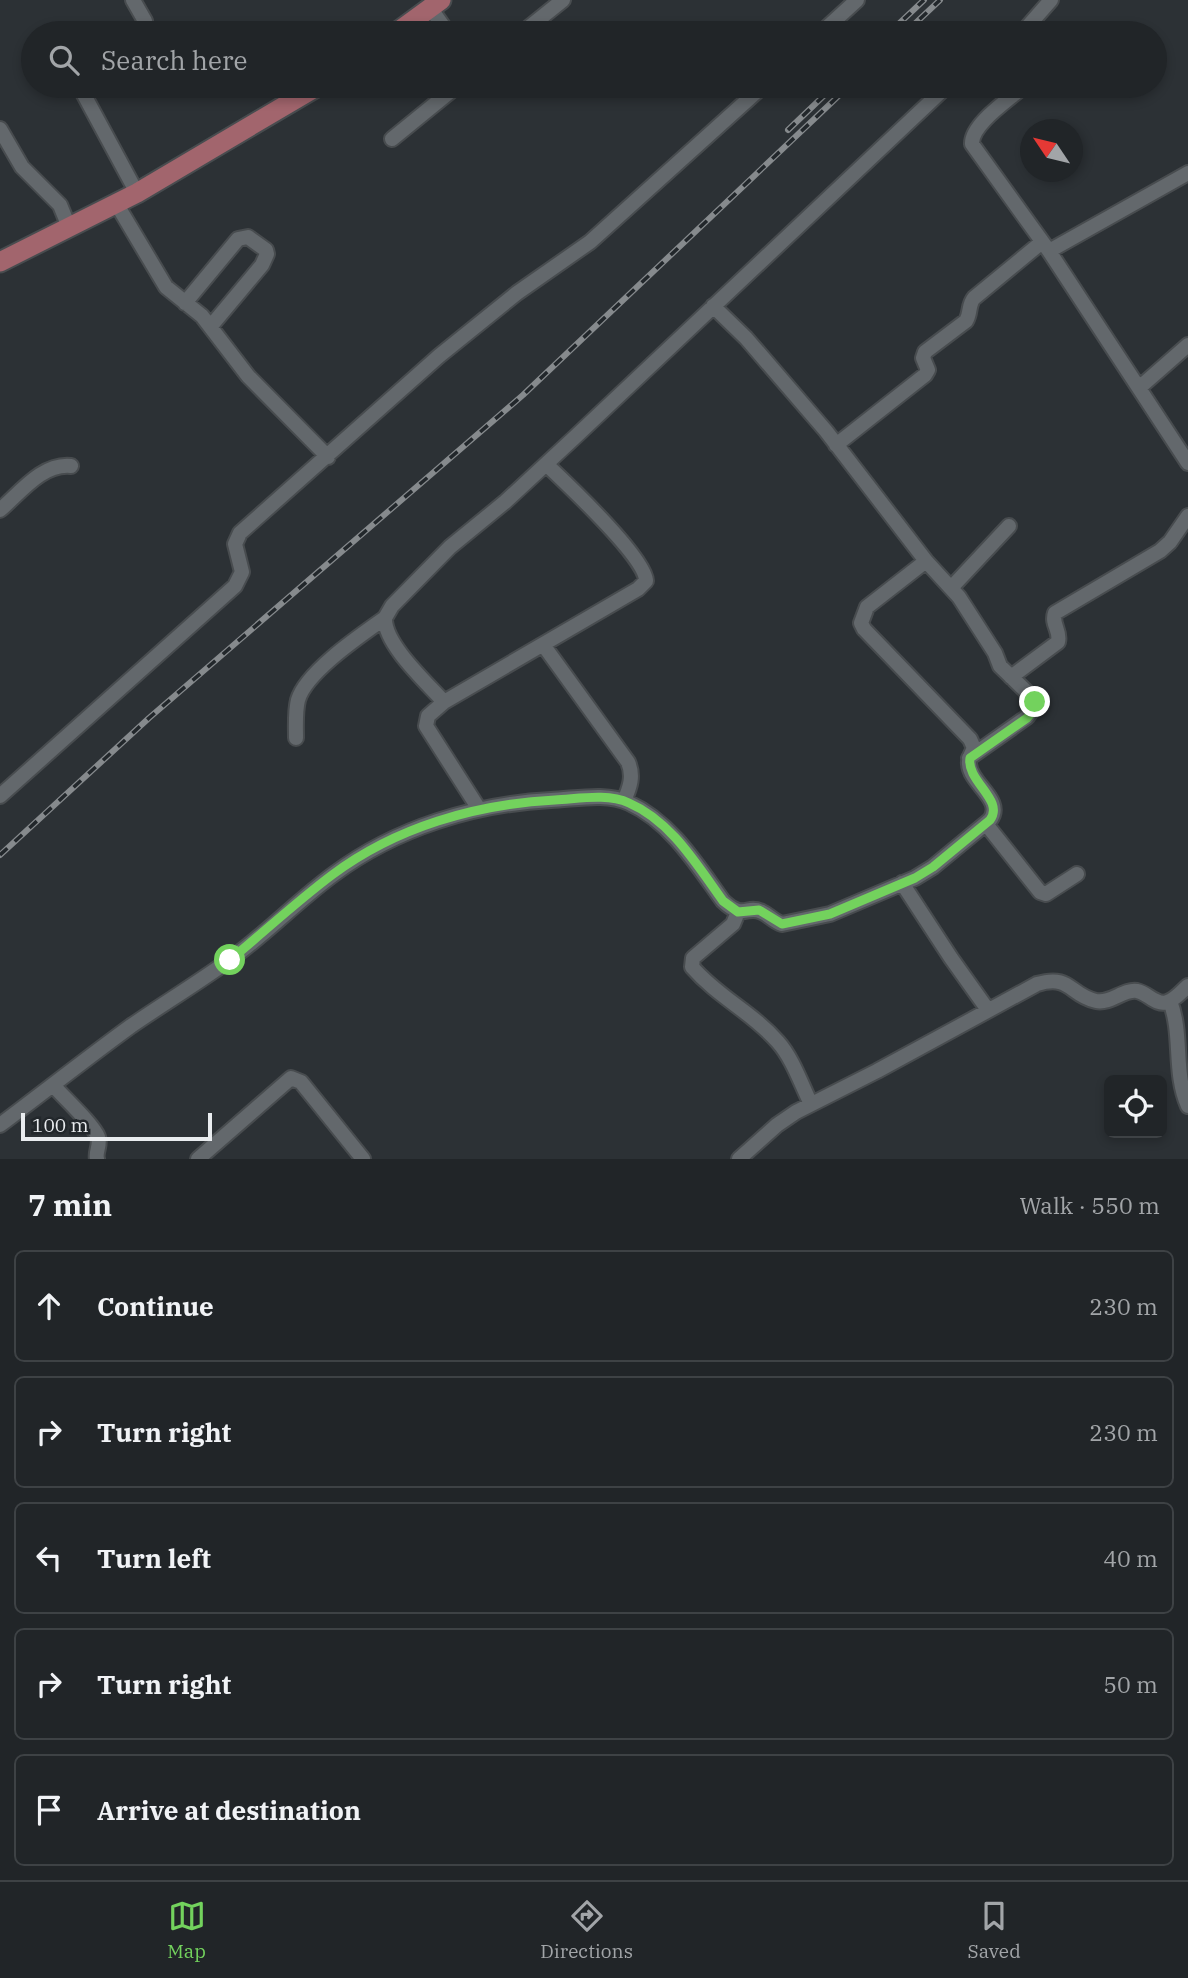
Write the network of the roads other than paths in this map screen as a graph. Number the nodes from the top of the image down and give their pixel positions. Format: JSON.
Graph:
{"nodes":[{"id":1,"x":134,"y":0,"type":"edge"},
{"id":2,"x":563,"y":0,"type":"edge"},
{"id":3,"x":858,"y":0,"type":"edge"},
{"id":4,"x":1051,"y":0,"type":"edge"},
{"id":5,"x":436,"y":4,"type":"edge"},
{"id":6,"x":145,"y":21,"type":"dead end"},
{"id":7,"x":413,"y":21,"type":"edge"},
{"id":8,"x":444,"y":21,"type":"edge"},
{"id":9,"x":537,"y":21,"type":"edge"},
{"id":10,"x":834,"y":21,"type":"edge"},
{"id":11,"x":1033,"y":21,"type":"edge"},
{"id":12,"x":86,"y":98,"type":"edge"},
{"id":13,"x":298,"y":98,"type":"edge"},
{"id":14,"x":442,"y":98,"type":"edge"},
{"id":15,"x":749,"y":98,"type":"edge"},
{"id":16,"x":934,"y":98,"type":"edge"},
{"id":17,"x":1011,"y":98,"type":"edge"},
{"id":18,"x":0,"y":129,"type":"edge"},
{"id":19,"x":391,"y":139,"type":"dead end"},
{"id":20,"x":1188,"y":173,"type":"edge"},
{"id":21,"x":137,"y":193,"type":"junction"},
{"id":22,"x":116,"y":203,"type":"junction"},
{"id":23,"x":69,"y":226,"type":"junction"},
{"id":24,"x":1046,"y":247,"type":"junction"},
{"id":25,"x":0,"y":261,"type":"edge"},
{"id":26,"x":185,"y":303,"type":"junction"},
{"id":27,"x":713,"y":306,"type":"junction"},
{"id":28,"x":211,"y":326,"type":"junction"},
{"id":29,"x":1188,"y":345,"type":"edge"},
{"id":30,"x":1139,"y":388,"type":"junction"},
{"id":31,"x":836,"y":445,"type":"junction"},
{"id":32,"x":328,"y":457,"type":"junction"},
{"id":33,"x":1188,"y":463,"type":"edge"},
{"id":34,"x":546,"y":464,"type":"junction"},
{"id":35,"x":71,"y":466,"type":"dead end"},
{"id":36,"x":0,"y":510,"type":"edge"},
{"id":37,"x":1188,"y":516,"type":"edge"},
{"id":38,"x":1009,"y":526,"type":"dead end"},
{"id":39,"x":926,"y":561,"type":"junction"},
{"id":40,"x":951,"y":588,"type":"junction"},
{"id":41,"x":385,"y":618,"type":"junction"},
{"id":42,"x":544,"y":646,"type":"junction"},
{"id":43,"x":1011,"y":677,"type":"junction"},
{"id":44,"x":444,"y":702,"type":"junction"},
{"id":45,"x":296,"y":738,"type":"dead end"},
{"id":46,"x":970,"y":758,"type":"junction"},
{"id":47,"x":0,"y":796,"type":"edge"},
{"id":48,"x":624,"y":801,"type":"junction"},
{"id":49,"x":479,"y":809,"type":"junction"},
{"id":50,"x":986,"y":824,"type":"junction"},
{"id":51,"x":1077,"y":874,"type":"dead end"},
{"id":52,"x":902,"y":883,"type":"junction"},
{"id":53,"x":738,"y":912,"type":"junction"},
{"id":54,"x":1188,"y":986,"type":"edge"},
{"id":55,"x":1170,"y":1001,"type":"junction"},
{"id":56,"x":988,"y":1010,"type":"junction"},
{"id":57,"x":53,"y":1085,"type":"junction"},
{"id":58,"x":811,"y":1104,"type":"junction"},
{"id":59,"x":1188,"y":1106,"type":"edge"},
{"id":60,"x":0,"y":1125,"type":"edge"},
{"id":61,"x":97,"y":1159,"type":"edge"},
{"id":62,"x":198,"y":1159,"type":"edge"},
{"id":63,"x":363,"y":1159,"type":"edge"},
{"id":64,"x":739,"y":1159,"type":"edge"}],
"edges":[{"from":1,"to":6,"type":"street"},
{"from":2,"to":9,"type":"street"},
{"from":3,"to":10,"type":"street"},
{"from":4,"to":11,"type":"street"},
{"from":5,"to":7,"type":"main road"},
{"from":5,"to":8,"type":"street"},
{"from":12,"to":21,"type":"street"},
{"from":13,"to":21,"type":"main road"},
{"from":14,"to":19,"type":"street"},
{"from":15,"to":32,"type":"street"},
{"from":16,"to":27,"type":"street"},
{"from":17,"to":24,"type":"street"},
{"from":18,"to":23,"type":"street"},
{"from":20,"to":24,"type":"street"},
{"from":21,"to":22,"type":"main road"},
{"from":22,"to":23,"type":"main road"},
{"from":22,"to":26,"type":"street"},
{"from":23,"to":25,"type":"main road"},
{"from":24,"to":30,"type":"street"},
{"from":24,"to":31,"type":"street"},
{"from":26,"to":28,"type":"street"},
{"from":26,"to":28,"type":"street"},
{"from":27,"to":31,"type":"street"},
{"from":27,"to":34,"type":"street"},
{"from":28,"to":32,"type":"street"},
{"from":29,"to":30,"type":"street"},
{"from":30,"to":33,"type":"street"},
{"from":31,"to":39,"type":"street"},
{"from":32,"to":47,"type":"street"},
{"from":34,"to":41,"type":"street"},
{"from":34,"to":42,"type":"street"},
{"from":35,"to":36,"type":"street"},
{"from":37,"to":43,"type":"street"},
{"from":38,"to":40,"type":"street"},
{"from":39,"to":40,"type":"street"},
{"from":39,"to":46,"type":"street"},
{"from":40,"to":43,"type":"street"},
{"from":41,"to":44,"type":"street"},
{"from":41,"to":45,"type":"street"},
{"from":42,"to":44,"type":"street"},
{"from":42,"to":48,"type":"street"},
{"from":43,"to":46,"type":"street"},
{"from":44,"to":49,"type":"street"},
{"from":46,"to":50,"type":"street"},
{"from":48,"to":49,"type":"street"},
{"from":48,"to":53,"type":"street"},
{"from":49,"to":57,"type":"street"},
{"from":50,"to":51,"type":"street"},
{"from":50,"to":52,"type":"street"},
{"from":52,"to":53,"type":"street"},
{"from":52,"to":56,"type":"street"},
{"from":53,"to":58,"type":"street"},
{"from":54,"to":55,"type":"street"},
{"from":55,"to":56,"type":"street"},
{"from":55,"to":59,"type":"street"},
{"from":56,"to":58,"type":"street"},
{"from":57,"to":60,"type":"street"},
{"from":57,"to":61,"type":"street"},
{"from":58,"to":64,"type":"street"},
{"from":62,"to":63,"type":"street"}]}
